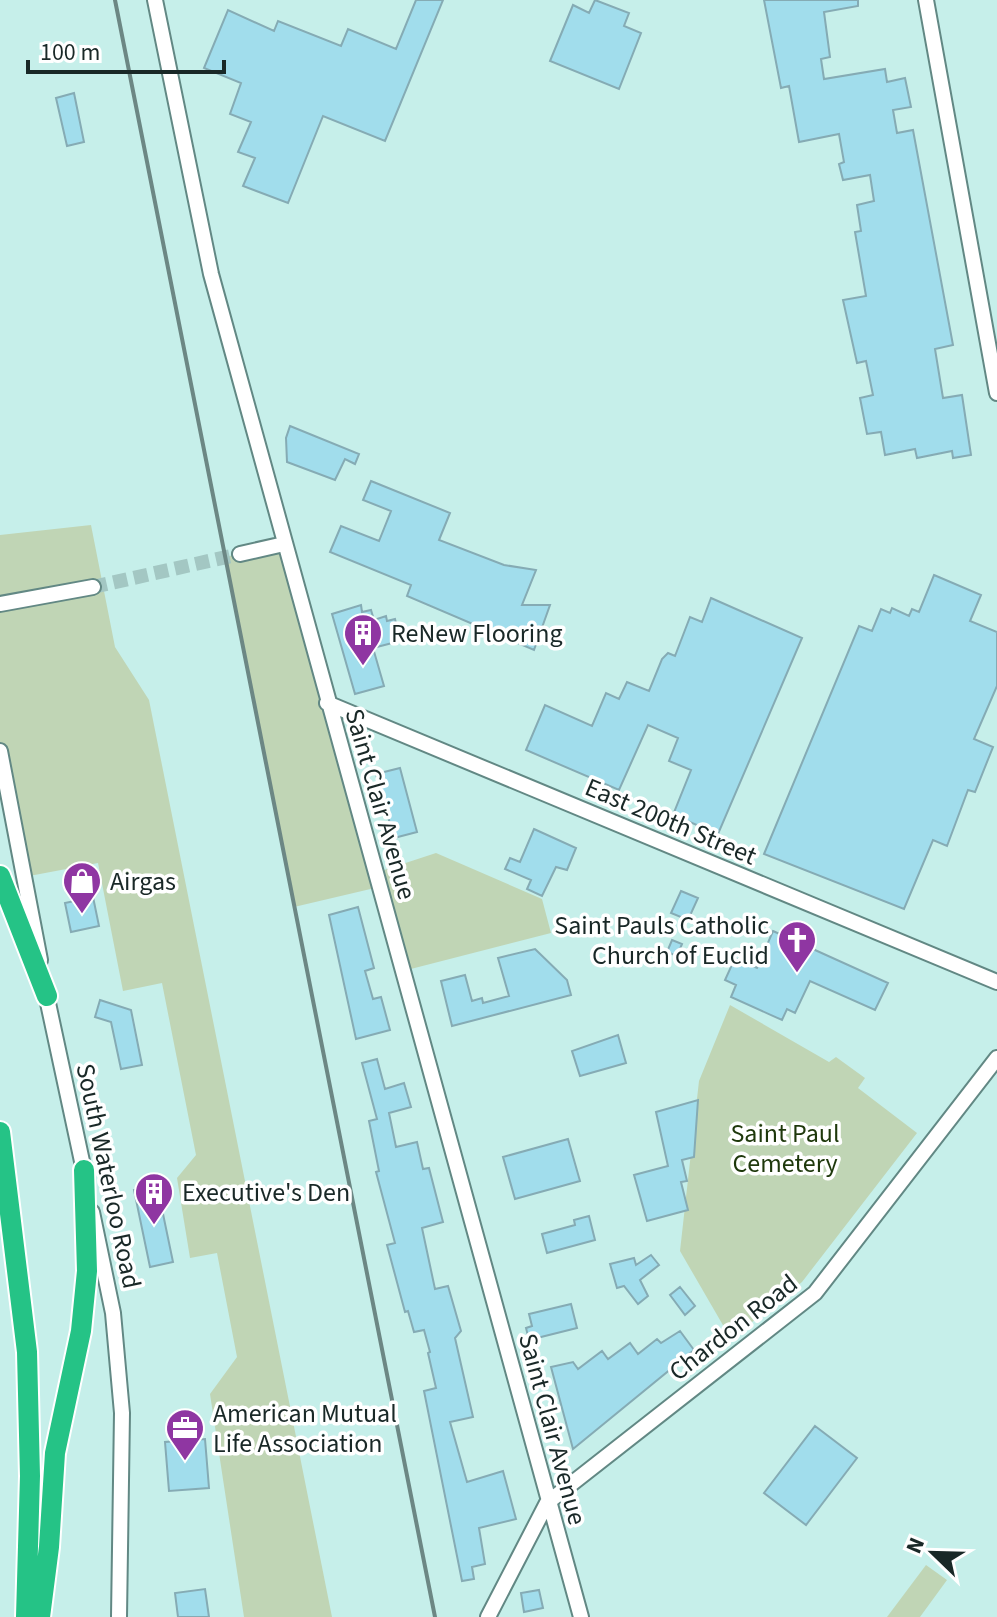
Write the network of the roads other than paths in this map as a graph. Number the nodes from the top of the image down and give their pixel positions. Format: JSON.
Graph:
{"nodes":[{"id":1,"x":155,"y":0,"type":"edge"},
{"id":2,"x":926,"y":0,"type":"edge"},
{"id":3,"x":997,"y":393,"type":"edge"},
{"id":4,"x":284,"y":544,"type":"junction"},
{"id":5,"x":240,"y":554,"type":"tunnel mouth"},
{"id":6,"x":93,"y":587,"type":"tunnel mouth"},
{"id":7,"x":0,"y":604,"type":"edge"},
{"id":8,"x":327,"y":703,"type":"junction"},
{"id":9,"x":0,"y":751,"type":"edge"},
{"id":10,"x":0,"y":876,"type":"edge"},
{"id":11,"x":997,"y":982,"type":"edge"},
{"id":12,"x":47,"y":996,"type":"junction"},
{"id":13,"x":997,"y":1058,"type":"edge"},
{"id":14,"x":0,"y":1132,"type":"edge"},
{"id":15,"x":84,"y":1170,"type":"junction"},
{"id":16,"x":547,"y":1503,"type":"junction"},
{"id":17,"x":26,"y":1617,"type":"edge"},
{"id":18,"x":40,"y":1617,"type":"edge"},
{"id":19,"x":117,"y":1617,"type":"edge"},
{"id":20,"x":488,"y":1617,"type":"edge"},
{"id":21,"x":581,"y":1617,"type":"edge"}],
"edges":[{"from":1,"to":4,"type":"street","name":"Saint Clair Avenue"},
{"from":2,"to":3,"type":"street"},
{"from":4,"to":5,"type":"street"},
{"from":4,"to":8,"type":"street","name":"Saint Clair Avenue"},
{"from":6,"to":7,"type":"street"},
{"from":8,"to":11,"type":"street","name":"East 200th Street"},
{"from":8,"to":16,"type":"street","name":"Saint Clair Avenue"},
{"from":9,"to":12,"type":"street","name":"South Waterloo Road"},
{"from":10,"to":12,"type":"highway"},
{"from":12,"to":15,"type":"street","name":"South Waterloo Road"},
{"from":13,"to":16,"type":"street","name":"Chardon Road"},
{"from":14,"to":17,"type":"highway"},
{"from":15,"to":18,"type":"highway"},
{"from":15,"to":19,"type":"street","name":"South Waterloo Road"},
{"from":16,"to":20,"type":"street","name":"Chardon Road"},
{"from":16,"to":21,"type":"street","name":"Saint Clair Avenue"}]}
